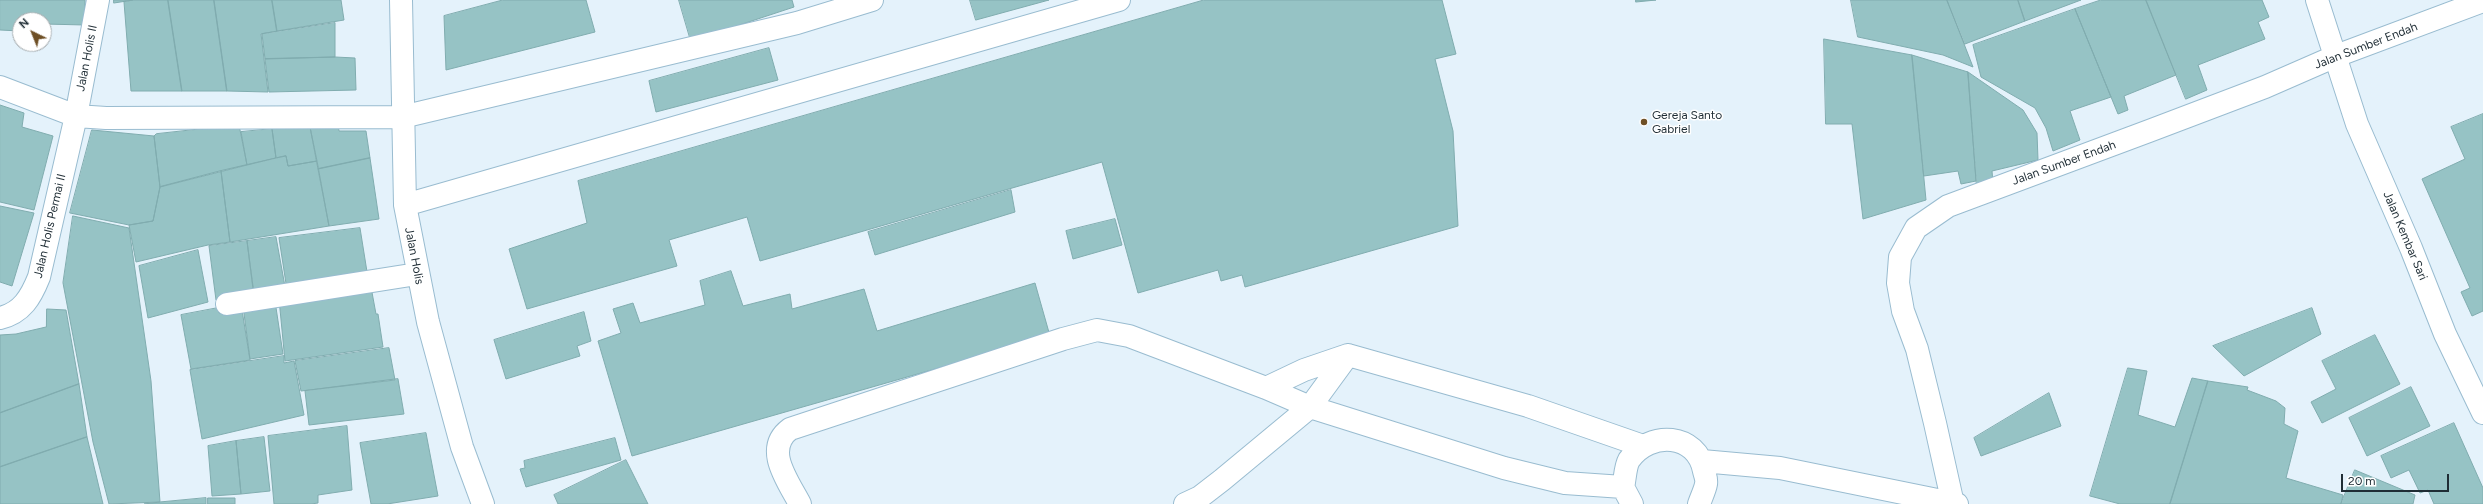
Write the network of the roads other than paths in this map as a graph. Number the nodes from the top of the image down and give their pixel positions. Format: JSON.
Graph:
{"nodes":[{"id":1,"x":98,"y":0,"type":"edge"},
{"id":2,"x":401,"y":0,"type":"edge"},
{"id":3,"x":872,"y":0,"type":"edge"},
{"id":4,"x":1119,"y":0,"type":"edge"},
{"id":5,"x":2317,"y":0,"type":"edge"},
{"id":6,"x":2483,"y":1,"type":"edge"},
{"id":7,"x":2336,"y":56,"type":"junction"},
{"id":8,"x":0,"y":87,"type":"edge"},
{"id":9,"x":76,"y":116,"type":"junction"},
{"id":10,"x":402,"y":117,"type":"junction"},
{"id":11,"x":405,"y":205,"type":"junction"},
{"id":12,"x":417,"y":274,"type":"junction"},
{"id":13,"x":227,"y":304,"type":"dead end"},
{"id":14,"x":0,"y":318,"type":"edge"},
{"id":15,"x":1348,"y":355,"type":"junction"},
{"id":16,"x":1266,"y":388,"type":"junction"},
{"id":17,"x":1310,"y":407,"type":"junction"},
{"id":18,"x":2483,"y":413,"type":"edge"},
{"id":19,"x":1643,"y":446,"type":"junction"},
{"id":20,"x":1702,"y":461,"type":"junction"},
{"id":21,"x":1624,"y":498,"type":"edge"},
{"id":22,"x":483,"y":504,"type":"edge"},
{"id":23,"x":800,"y":504,"type":"edge"},
{"id":24,"x":1185,"y":504,"type":"edge"},
{"id":25,"x":1699,"y":504,"type":"edge"},
{"id":26,"x":1954,"y":504,"type":"edge"}],
"edges":[{"from":1,"to":9,"type":"street","name":"Jalan Holis II"},
{"from":2,"to":10,"type":"street","name":"Jalan Holis"},
{"from":3,"to":10,"type":"street"},
{"from":4,"to":11,"type":"street"},
{"from":5,"to":7,"type":"street","name":"Jalan Kembar Sari"},
{"from":6,"to":7,"type":"street","name":"Jalan Sumber Endah"},
{"from":7,"to":18,"type":"street","name":"Jalan Kembar Sari"},
{"from":7,"to":26,"type":"street","name":"Jalan Sumber Endah"},
{"from":8,"to":9,"type":"street"},
{"from":9,"to":10,"type":"street"},
{"from":9,"to":14,"type":"street","name":"Jalan Holis Permai II"},
{"from":10,"to":11,"type":"street","name":"Jalan Holis"},
{"from":11,"to":12,"type":"street","name":"Jalan Holis"},
{"from":12,"to":13,"type":"street"},
{"from":12,"to":22,"type":"street","name":"Jalan Holis"},
{"from":15,"to":16,"type":"street"},
{"from":15,"to":17,"type":"street"},
{"from":15,"to":19,"type":"street"},
{"from":16,"to":17,"type":"street"},
{"from":16,"to":23,"type":"street"},
{"from":17,"to":21,"type":"street"},
{"from":17,"to":24,"type":"street"},
{"from":19,"to":20,"type":"street"},
{"from":19,"to":21,"type":"street"},
{"from":20,"to":25,"type":"street"},
{"from":20,"to":26,"type":"street"}]}
